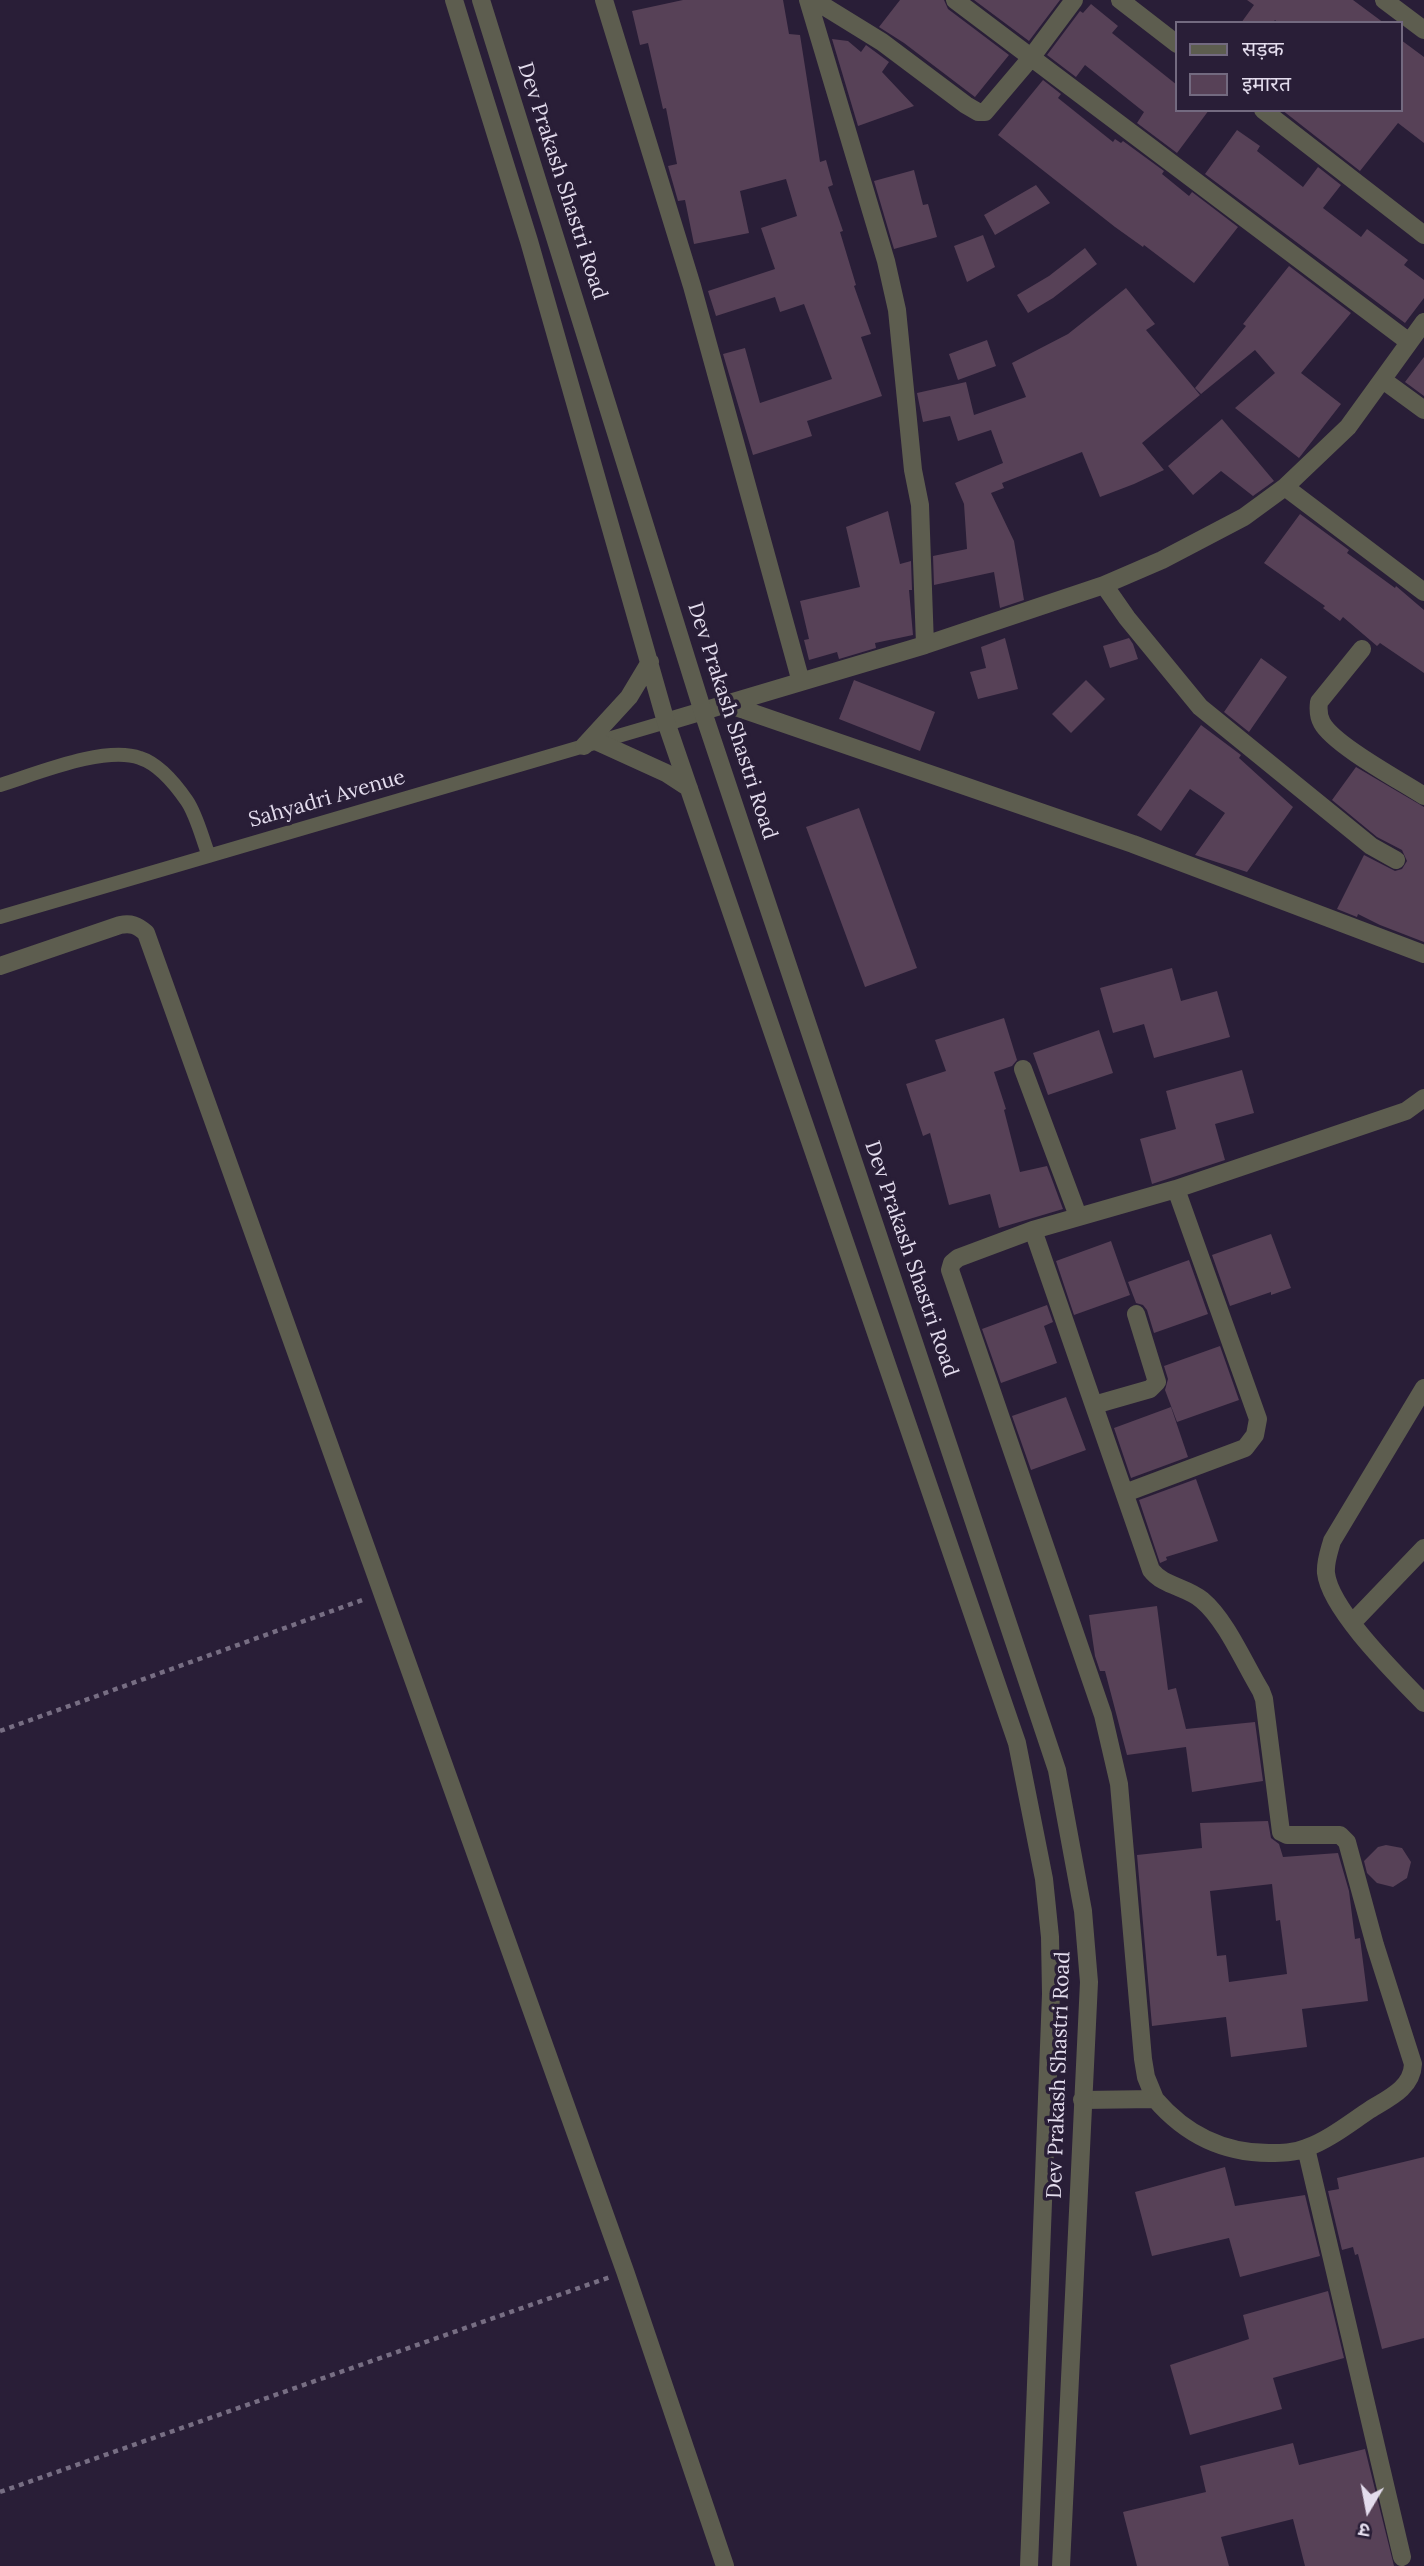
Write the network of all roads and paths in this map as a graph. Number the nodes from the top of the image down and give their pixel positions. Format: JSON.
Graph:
{"nodes":[{"id":1,"x":454,"y":0,"type":"edge"},
{"id":2,"x":481,"y":0,"type":"edge"},
{"id":3,"x":604,"y":0,"type":"edge"},
{"id":4,"x":808,"y":0,"type":"edge"},
{"id":5,"x":814,"y":0,"type":"edge"},
{"id":6,"x":955,"y":0,"type":"edge"},
{"id":7,"x":1074,"y":0,"type":"edge"},
{"id":8,"x":1120,"y":0,"type":"edge"},
{"id":9,"x":1384,"y":0,"type":"edge"},
{"id":10,"x":1424,"y":30,"type":"edge"},
{"id":11,"x":1176,"y":43,"type":"edge"},
{"id":12,"x":1030,"y":59,"type":"junction"},
{"id":13,"x":1266,"y":112,"type":"edge"},
{"id":14,"x":1424,"y":235,"type":"edge"},
{"id":15,"x":1424,"y":322,"type":"edge"},
{"id":16,"x":1409,"y":342,"type":"junction"},
{"id":17,"x":1383,"y":380,"type":"junction"},
{"id":18,"x":1424,"y":410,"type":"edge"},
{"id":19,"x":1285,"y":487,"type":"junction"},
{"id":20,"x":1104,"y":585,"type":"junction"},
{"id":21,"x":1424,"y":592,"type":"edge"},
{"id":22,"x":925,"y":645,"type":"junction"},
{"id":23,"x":1362,"y":649,"type":"dead end"},
{"id":24,"x":650,"y":662,"type":"junction"},
{"id":25,"x":801,"y":682,"type":"junction"},
{"id":26,"x":727,"y":704,"type":"junction"},
{"id":27,"x":703,"y":712,"type":"junction"},
{"id":28,"x":666,"y":722,"type":"junction"},
{"id":29,"x":591,"y":744,"type":"junction"},
{"id":30,"x":0,"y":785,"type":"edge"},
{"id":31,"x":689,"y":788,"type":"junction"},
{"id":32,"x":1424,"y":796,"type":"edge"},
{"id":33,"x":209,"y":856,"type":"junction"},
{"id":34,"x":1396,"y":860,"type":"dead end"},
{"id":35,"x":0,"y":917,"type":"edge"},
{"id":36,"x":1424,"y":954,"type":"edge"},
{"id":37,"x":0,"y":966,"type":"edge"},
{"id":38,"x":1023,"y":1069,"type":"dead end"},
{"id":39,"x":1423,"y":1098,"type":"edge"},
{"id":40,"x":1176,"y":1189,"type":"junction"},
{"id":41,"x":1078,"y":1216,"type":"junction"},
{"id":42,"x":1034,"y":1230,"type":"junction"},
{"id":43,"x":1136,"y":1314,"type":"dead end"},
{"id":44,"x":1424,"y":1388,"type":"edge"},
{"id":45,"x":1094,"y":1405,"type":"junction"},
{"id":46,"x":1125,"y":1493,"type":"junction"},
{"id":47,"x":1424,"y":1548,"type":"edge"},
{"id":48,"x":382,"y":1593,"type":"junction"},
{"id":49,"x":1352,"y":1623,"type":"junction"},
{"id":50,"x":1424,"y":1703,"type":"edge"},
{"id":51,"x":0,"y":1731,"type":"edge"},
{"id":52,"x":1155,"y":2099,"type":"junction"},
{"id":53,"x":1082,"y":2100,"type":"junction"},
{"id":54,"x":1306,"y":2148,"type":"junction"},
{"id":55,"x":625,"y":2271,"type":"junction"},
{"id":56,"x":0,"y":2493,"type":"edge"},
{"id":57,"x":1402,"y":2557,"type":"dead end"},
{"id":58,"x":725,"y":2566,"type":"edge"},
{"id":59,"x":1029,"y":2566,"type":"edge"},
{"id":60,"x":1060,"y":2566,"type":"edge"}],
"edges":[{"from":1,"to":24,"type":"street","name":"Dev Prakash Shastri Road"},
{"from":2,"to":27,"type":"street","name":"Dev Prakash Shastri Road"},
{"from":3,"to":25,"type":"street"},
{"from":4,"to":22,"type":"street"},
{"from":5,"to":12,"type":"street"},
{"from":6,"to":12,"type":"street"},
{"from":7,"to":12,"type":"street"},
{"from":8,"to":11,"type":"street"},
{"from":9,"to":10,"type":"street"},
{"from":12,"to":16,"type":"street"},
{"from":13,"to":14,"type":"street"},
{"from":15,"to":16,"type":"street"},
{"from":16,"to":17,"type":"street"},
{"from":17,"to":18,"type":"street"},
{"from":17,"to":19,"type":"street"},
{"from":19,"to":20,"type":"street"},
{"from":19,"to":21,"type":"street"},
{"from":20,"to":22,"type":"street"},
{"from":20,"to":34,"type":"street"},
{"from":22,"to":25,"type":"street"},
{"from":23,"to":32,"type":"street"},
{"from":24,"to":28,"type":"street","name":"Dev Prakash Shastri Road"},
{"from":24,"to":29,"type":"street"},
{"from":25,"to":26,"type":"street"},
{"from":26,"to":27,"type":"street"},
{"from":26,"to":36,"type":"street"},
{"from":27,"to":28,"type":"street"},
{"from":27,"to":53,"type":"street","name":"Dev Prakash Shastri Road"},
{"from":28,"to":29,"type":"lane","name":"Sahyadri Avenue"},
{"from":28,"to":31,"type":"street","name":"Dev Prakash Shastri Road"},
{"from":29,"to":31,"type":"street"},
{"from":29,"to":33,"type":"lane","name":"Sahyadri Avenue"},
{"from":30,"to":33,"type":"lane"},
{"from":31,"to":59,"type":"street","name":"Dev Prakash Shastri Road"},
{"from":33,"to":35,"type":"lane","name":"Sahyadri Avenue"},
{"from":37,"to":48,"type":"street"},
{"from":38,"to":41,"type":"street"},
{"from":39,"to":40,"type":"street"},
{"from":40,"to":41,"type":"street"},
{"from":40,"to":46,"type":"street"},
{"from":41,"to":42,"type":"street"},
{"from":42,"to":45,"type":"street"},
{"from":42,"to":52,"type":"street"},
{"from":43,"to":45,"type":"street"},
{"from":44,"to":49,"type":"street"},
{"from":45,"to":46,"type":"street"},
{"from":46,"to":54,"type":"street"},
{"from":47,"to":49,"type":"street"},
{"from":48,"to":51,"type":"path"},
{"from":48,"to":55,"type":"street"},
{"from":49,"to":50,"type":"street"},
{"from":52,"to":53,"type":"street"},
{"from":52,"to":54,"type":"street"},
{"from":53,"to":60,"type":"street","name":"Dev Prakash Shastri Road"},
{"from":54,"to":57,"type":"street"},
{"from":55,"to":56,"type":"path"},
{"from":55,"to":58,"type":"street"}]}
